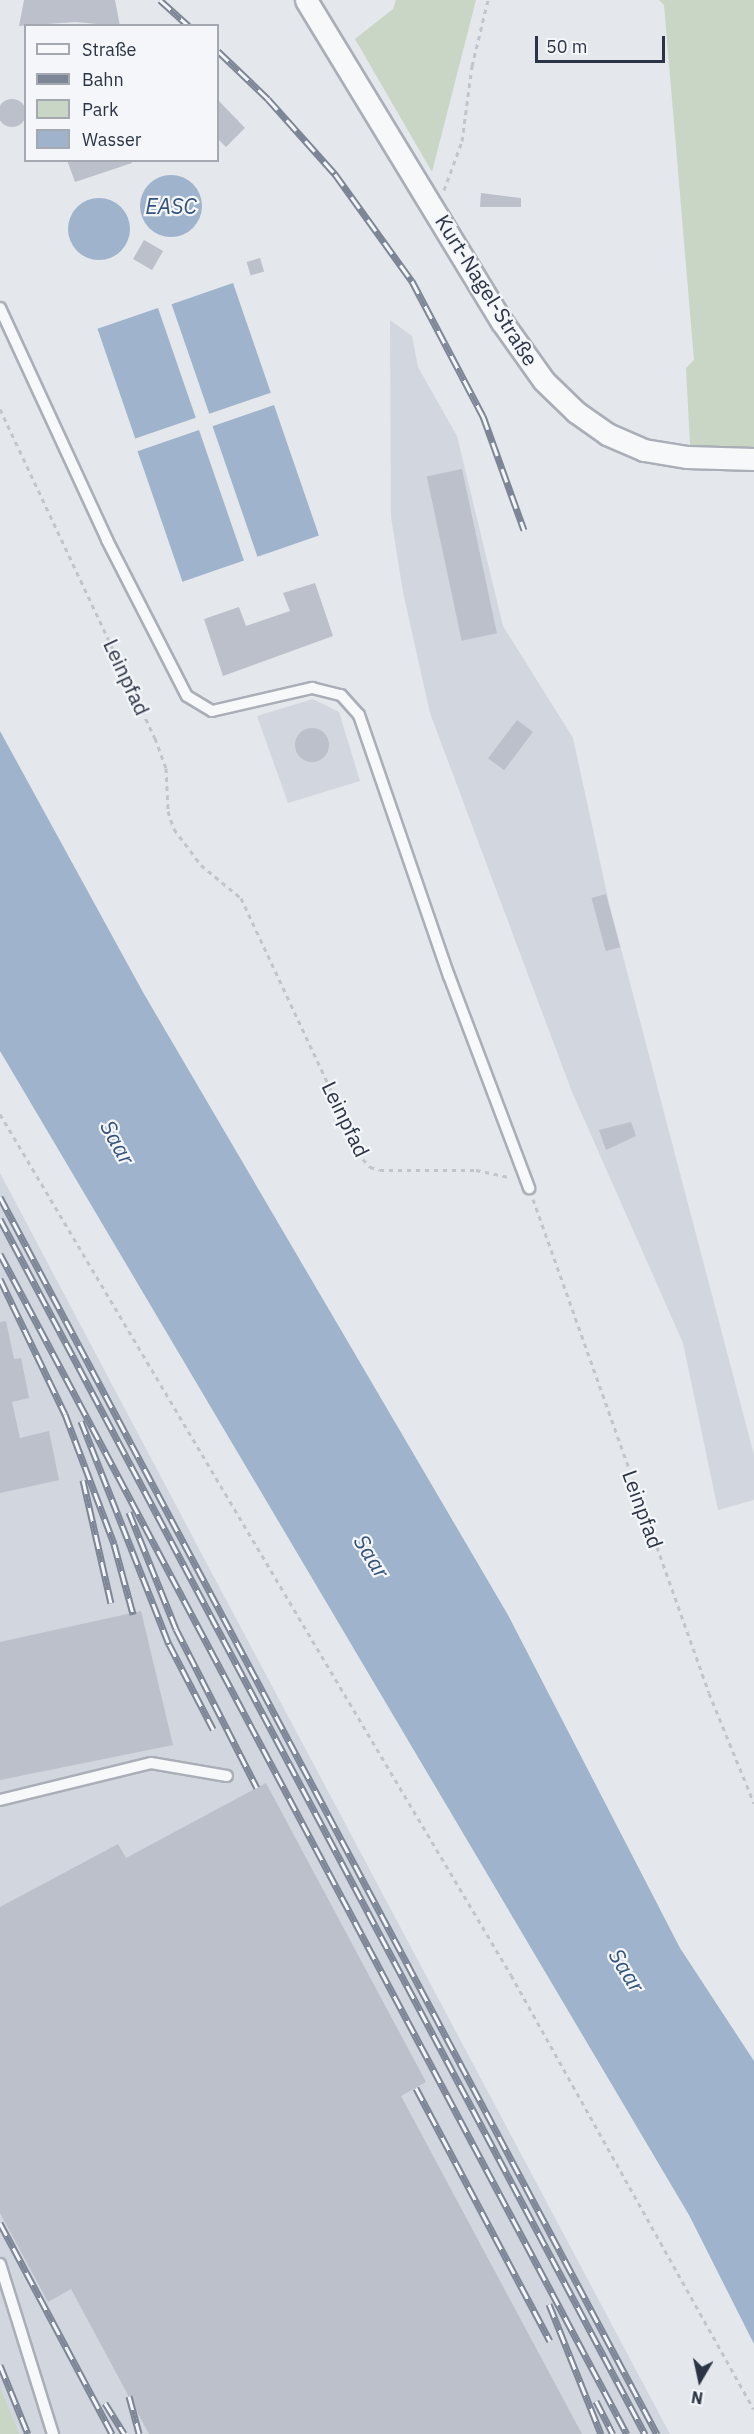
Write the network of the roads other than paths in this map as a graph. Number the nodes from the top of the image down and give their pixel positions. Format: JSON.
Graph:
{"nodes":[{"id":1,"x":306,"y":0,"type":"edge"},
{"id":2,"x":0,"y":308,"type":"edge"},
{"id":3,"x":754,"y":459,"type":"edge"},
{"id":4,"x":529,"y":1188,"type":"road end"},
{"id":5,"x":227,"y":1776,"type":"dead end"},
{"id":6,"x":0,"y":1800,"type":"edge"},
{"id":7,"x":0,"y":2265,"type":"edge"},
{"id":8,"x":53,"y":2434,"type":"edge"}],
"edges":[{"from":1,"to":3,"type":"street","name":"Kurt-Nagel-Straße"},
{"from":2,"to":4,"type":"lane"},
{"from":5,"to":6,"type":"lane"},
{"from":7,"to":8,"type":"lane"}]}
